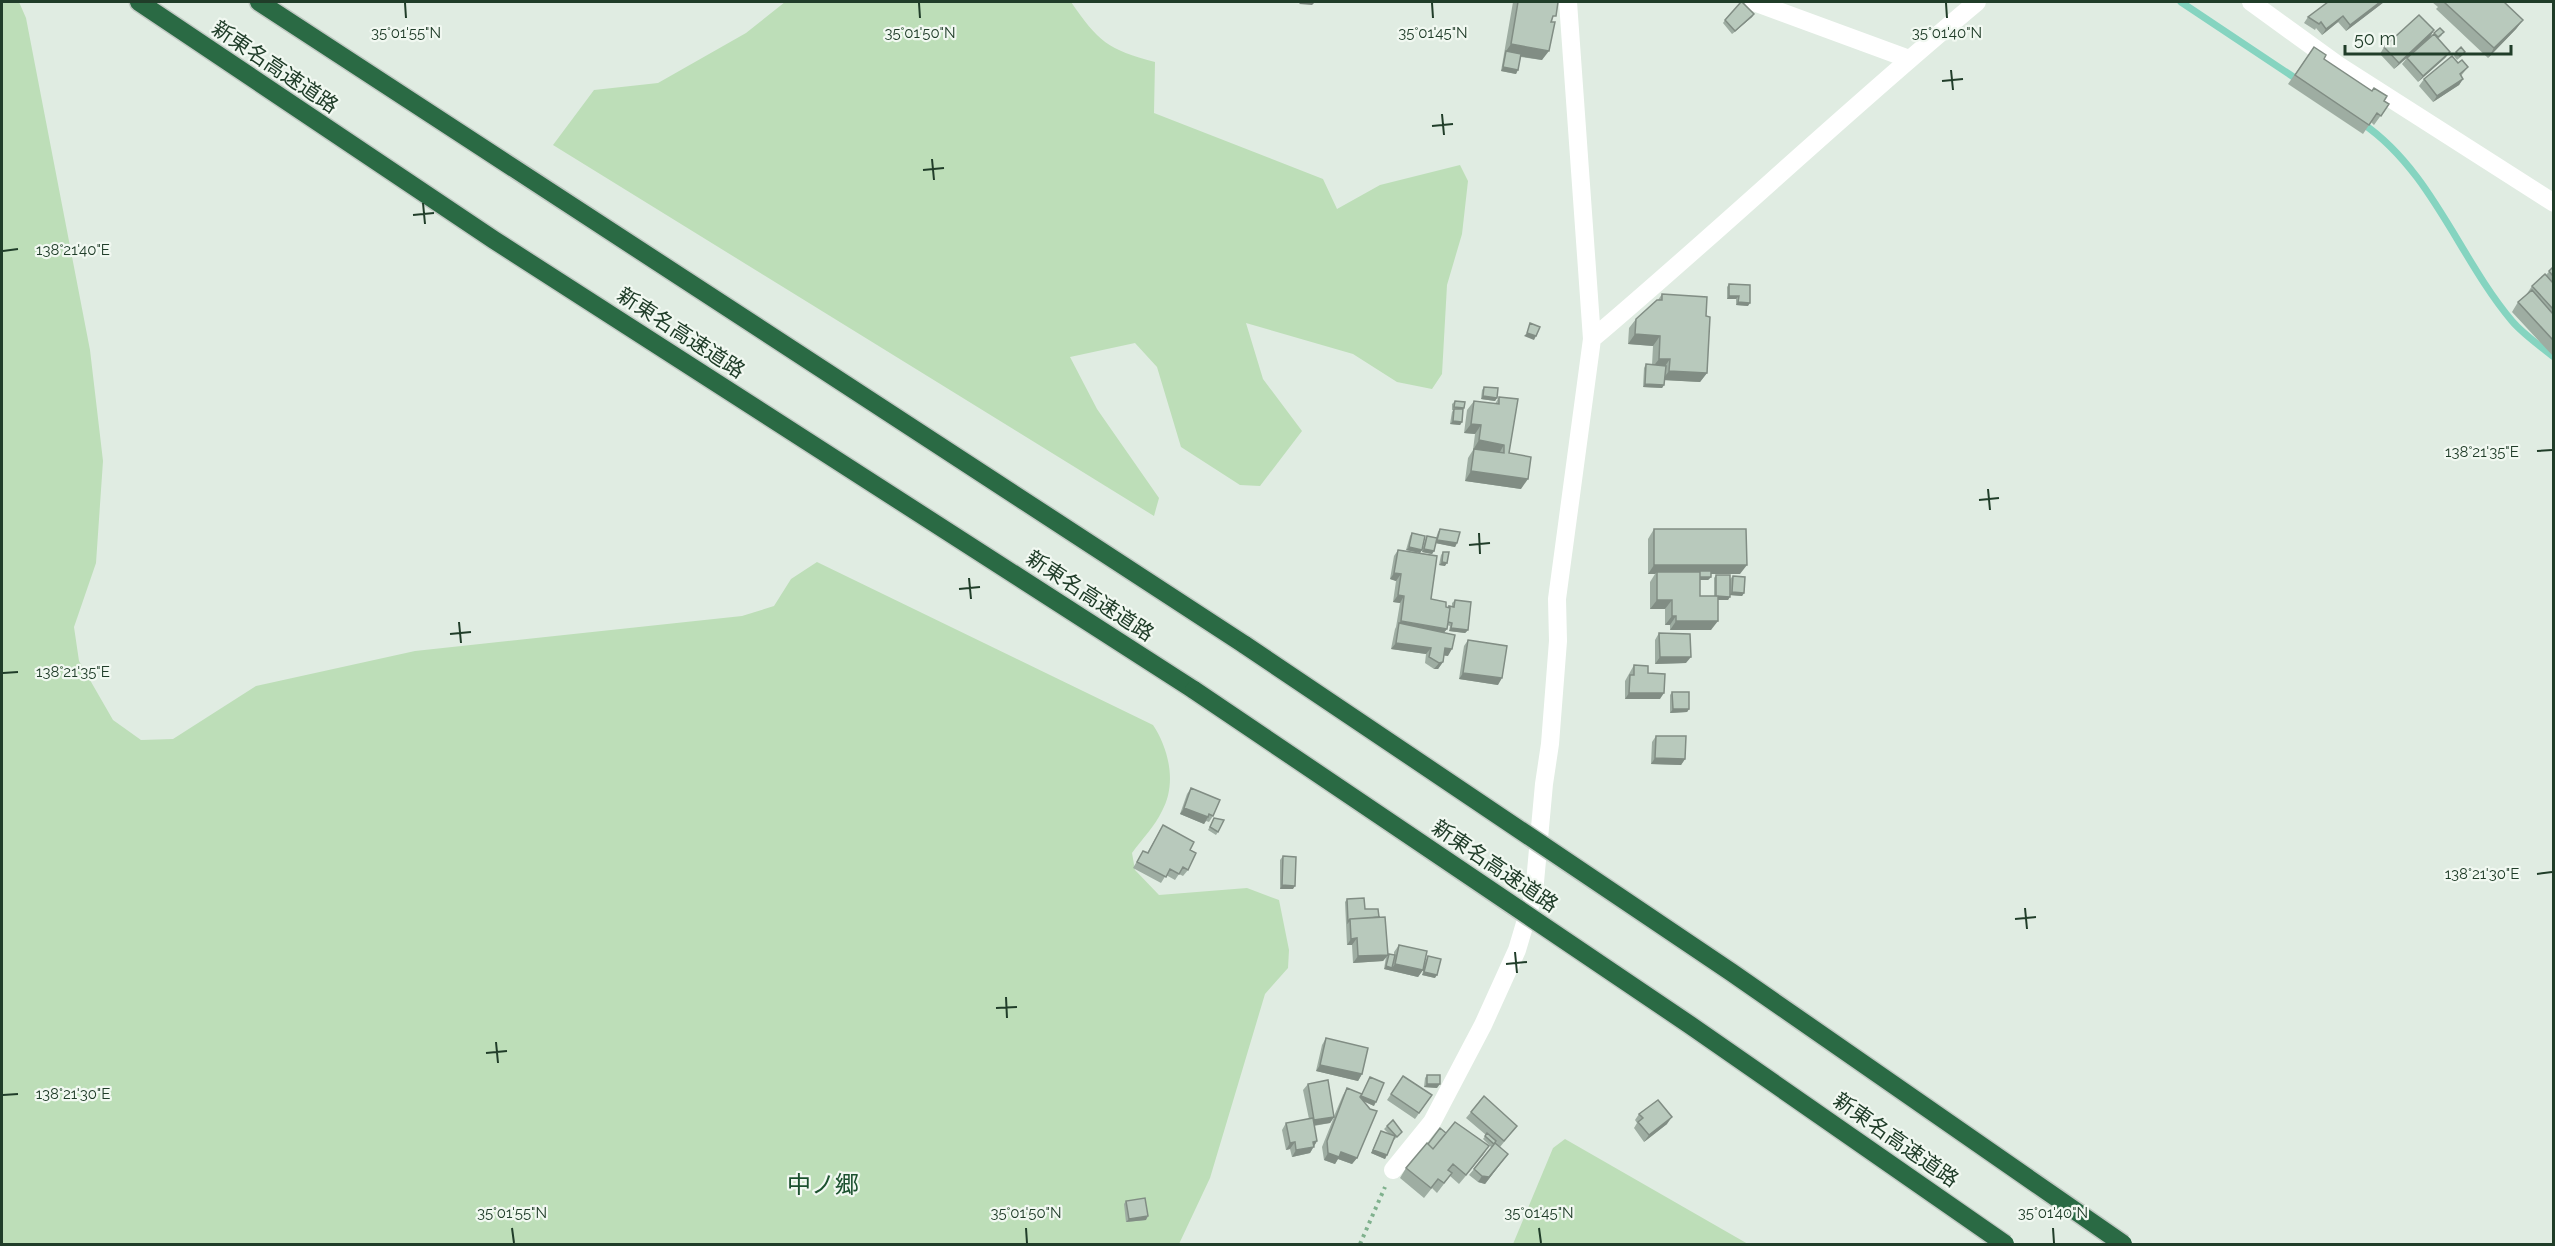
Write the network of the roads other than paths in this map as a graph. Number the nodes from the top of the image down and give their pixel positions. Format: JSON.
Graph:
{"nodes":[{"id":1,"x":140,"y":2,"type":"edge"},
{"id":2,"x":259,"y":2,"type":"edge"},
{"id":3,"x":1568,"y":2,"type":"edge"},
{"id":4,"x":1754,"y":2,"type":"edge"},
{"id":5,"x":1977,"y":2,"type":"edge"},
{"id":6,"x":2251,"y":2,"type":"edge"},
{"id":7,"x":1909,"y":59,"type":"junction"},
{"id":8,"x":2553,"y":203,"type":"edge"},
{"id":9,"x":1592,"y":339,"type":"junction"},
{"id":10,"x":1393,"y":1170,"type":"road end"},
{"id":11,"x":2006,"y":1245,"type":"edge"},
{"id":12,"x":2122,"y":1245,"type":"edge"}],
"edges":[{"from":1,"to":11,"type":"highway","name":"新東名高速道路","bridge":true},
{"from":2,"to":12,"type":"highway","name":"新東名高速道路","bridge":true},
{"from":3,"to":9,"type":"street"},
{"from":4,"to":7,"type":"street"},
{"from":5,"to":7,"type":"street"},
{"from":6,"to":8,"type":"street"},
{"from":7,"to":9,"type":"street"},
{"from":9,"to":10,"type":"street"}]}
